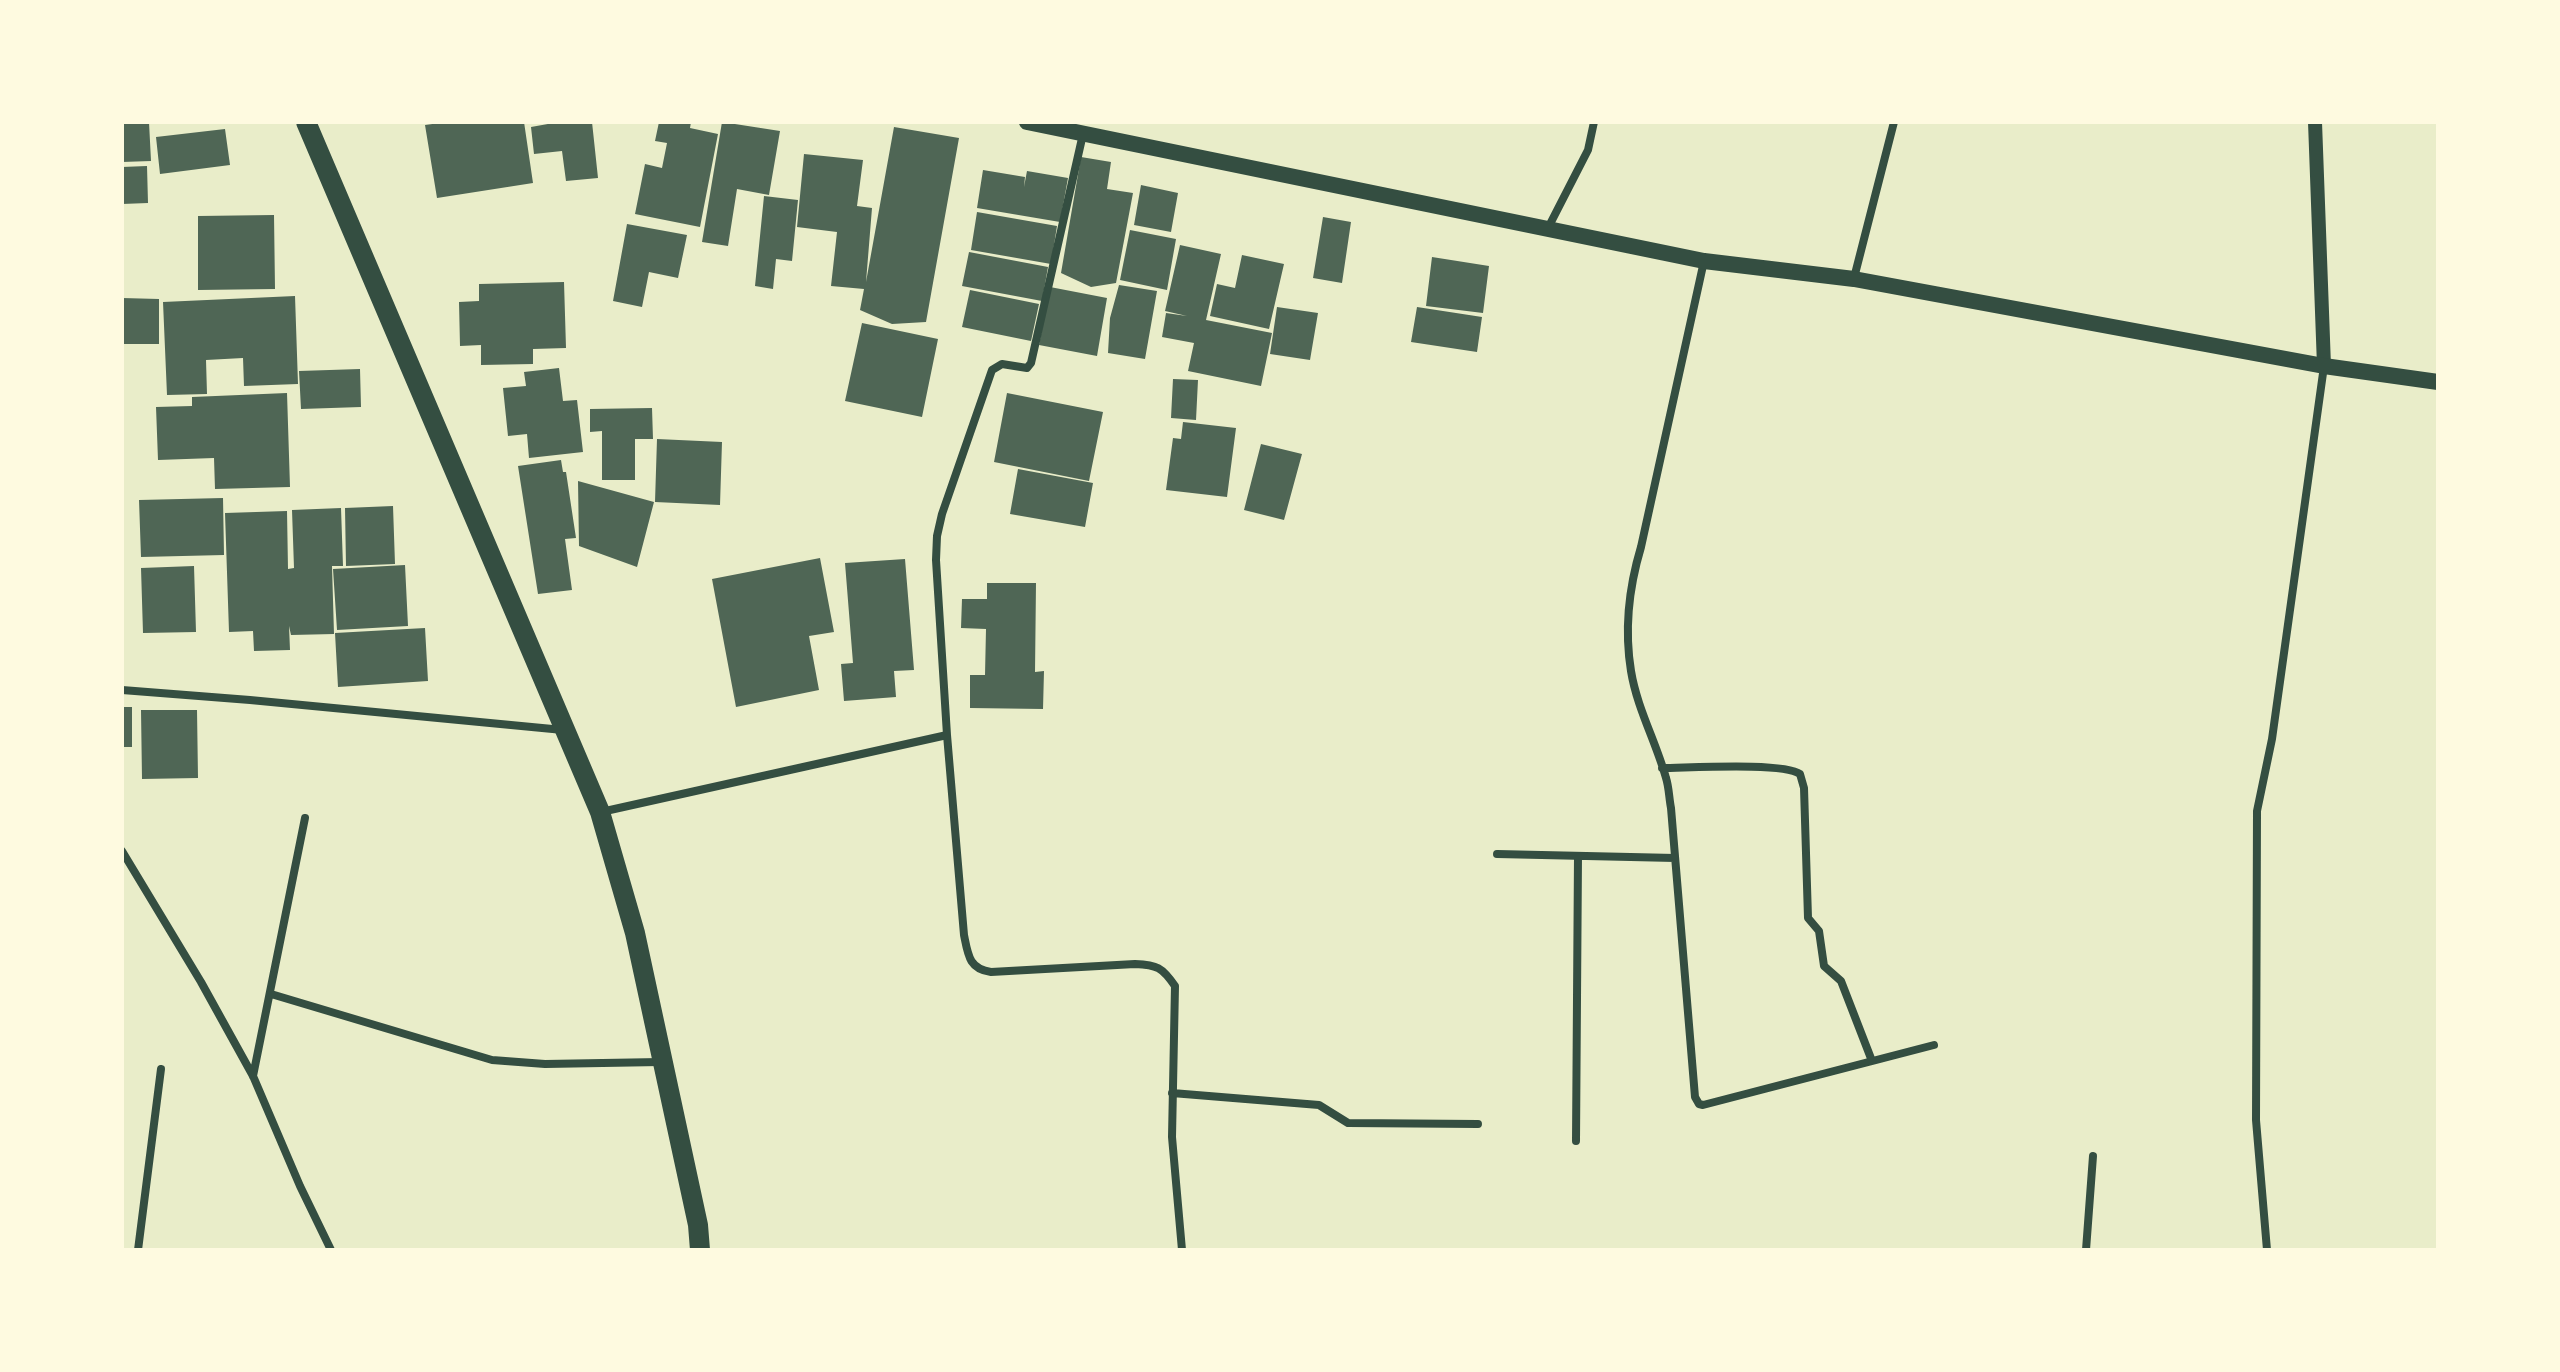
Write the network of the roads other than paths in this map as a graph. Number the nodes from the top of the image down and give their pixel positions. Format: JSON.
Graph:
{"nodes":[{"id":1,"x":306,"y":122,"type":"edge"},
{"id":2,"x":1027,"y":122,"type":"edge"},
{"id":3,"x":1594,"y":122,"type":"edge"},
{"id":4,"x":1894,"y":122,"type":"edge"},
{"id":5,"x":2315,"y":122,"type":"edge"},
{"id":6,"x":1083,"y":134,"type":"junction"},
{"id":7,"x":1548,"y":228,"type":"junction"},
{"id":8,"x":1704,"y":261,"type":"junction"},
{"id":9,"x":1854,"y":279,"type":"junction"},
{"id":10,"x":2324,"y":366,"type":"junction"},
{"id":11,"x":2438,"y":382,"type":"edge"},
{"id":12,"x":122,"y":690,"type":"edge"},
{"id":13,"x":567,"y":730,"type":"junction"},
{"id":14,"x":947,"y":735,"type":"junction"},
{"id":15,"x":1662,"y":768,"type":"junction"},
{"id":16,"x":600,"y":812,"type":"junction"},
{"id":17,"x":305,"y":818,"type":"dead end"},
{"id":18,"x":122,"y":851,"type":"edge"},
{"id":19,"x":1497,"y":854,"type":"dead end"},
{"id":20,"x":1578,"y":856,"type":"junction"},
{"id":21,"x":1675,"y":858,"type":"junction"},
{"id":22,"x":271,"y":994,"type":"junction"},
{"id":23,"x":1934,"y":1045,"type":"dead end"},
{"id":24,"x":1872,"y":1061,"type":"junction"},
{"id":25,"x":661,"y":1062,"type":"junction"},
{"id":26,"x":161,"y":1069,"type":"dead end"},
{"id":27,"x":253,"y":1076,"type":"junction"},
{"id":28,"x":1172,"y":1093,"type":"junction"},
{"id":29,"x":1478,"y":1124,"type":"dead end"},
{"id":30,"x":1576,"y":1141,"type":"dead end"},
{"id":31,"x":2093,"y":1156,"type":"dead end"},
{"id":32,"x":138,"y":1250,"type":"edge"},
{"id":33,"x":331,"y":1250,"type":"edge"},
{"id":34,"x":700,"y":1250,"type":"edge"},
{"id":35,"x":1182,"y":1250,"type":"edge"},
{"id":36,"x":2086,"y":1250,"type":"edge"},
{"id":37,"x":2267,"y":1250,"type":"edge"}],
"edges":[{"from":1,"to":13,"type":"main road"},
{"from":2,"to":6,"type":"main road"},
{"from":3,"to":7,"type":"street"},
{"from":4,"to":9,"type":"street"},
{"from":5,"to":10,"type":"street"},
{"from":6,"to":7,"type":"main road"},
{"from":6,"to":14,"type":"street"},
{"from":7,"to":8,"type":"main road"},
{"from":8,"to":9,"type":"main road"},
{"from":8,"to":15,"type":"street"},
{"from":9,"to":10,"type":"main road"},
{"from":10,"to":11,"type":"main road"},
{"from":10,"to":37,"type":"street"},
{"from":12,"to":13,"type":"street"},
{"from":13,"to":16,"type":"main road"},
{"from":14,"to":16,"type":"street"},
{"from":14,"to":28,"type":"street"},
{"from":15,"to":21,"type":"street"},
{"from":15,"to":24,"type":"street"},
{"from":16,"to":25,"type":"main road"},
{"from":17,"to":22,"type":"street"},
{"from":18,"to":27,"type":"street"},
{"from":19,"to":20,"type":"street"},
{"from":20,"to":21,"type":"street"},
{"from":20,"to":30,"type":"street"},
{"from":21,"to":24,"type":"street"},
{"from":22,"to":25,"type":"street"},
{"from":22,"to":27,"type":"street"},
{"from":23,"to":24,"type":"street"},
{"from":25,"to":34,"type":"main road"},
{"from":26,"to":32,"type":"street"},
{"from":27,"to":33,"type":"street"},
{"from":28,"to":29,"type":"street"},
{"from":28,"to":35,"type":"street"},
{"from":31,"to":36,"type":"street"}]}
